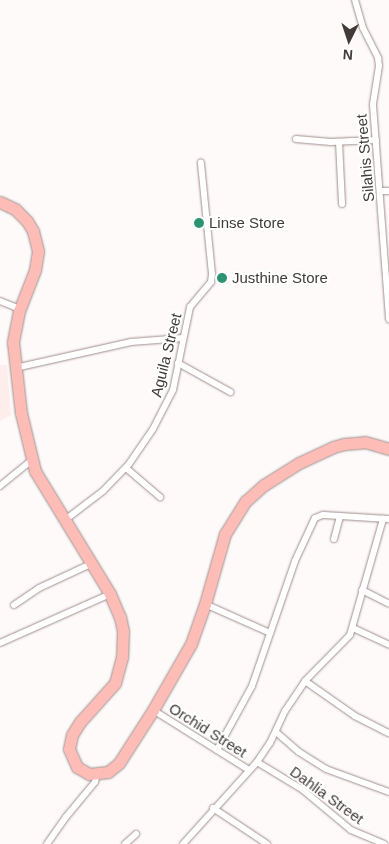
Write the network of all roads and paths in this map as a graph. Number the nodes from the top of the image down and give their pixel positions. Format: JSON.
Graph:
{"nodes":[{"id":1,"x":356,"y":0,"type":"edge"},
{"id":2,"x":296,"y":139,"type":"dead end"},
{"id":3,"x":376,"y":140,"type":"junction"},
{"id":4,"x":338,"y":142,"type":"junction"},
{"id":5,"x":201,"y":163,"type":"dead end"},
{"id":6,"x":381,"y":191,"type":"junction"},
{"id":7,"x":389,"y":191,"type":"edge"},
{"id":8,"x":0,"y":202,"type":"edge"},
{"id":9,"x":342,"y":204,"type":"dead end"},
{"id":10,"x":0,"y":301,"type":"edge"},
{"id":11,"x":19,"y":312,"type":"junction"},
{"id":12,"x":389,"y":319,"type":"edge"},
{"id":13,"x":183,"y":338,"type":"junction"},
{"id":14,"x":178,"y":363,"type":"junction"},
{"id":15,"x":15,"y":368,"type":"junction"},
{"id":16,"x":230,"y":392,"type":"dead end"},
{"id":17,"x":389,"y":450,"type":"edge"},
{"id":18,"x":32,"y":460,"type":"junction"},
{"id":19,"x":126,"y":468,"type":"junction"},
{"id":20,"x":0,"y":486,"type":"edge"},
{"id":21,"x":160,"y":497,"type":"dead end"},
{"id":22,"x":340,"y":516,"type":"junction"},
{"id":23,"x":386,"y":519,"type":"edge"},
{"id":24,"x":66,"y":520,"type":"junction"},
{"id":25,"x":334,"y":540,"type":"dead end"},
{"id":26,"x":91,"y":564,"type":"junction"},
{"id":27,"x":362,"y":590,"type":"junction"},
{"id":28,"x":110,"y":594,"type":"junction"},
{"id":29,"x":205,"y":604,"type":"junction"},
{"id":30,"x":389,"y":604,"type":"edge"},
{"id":31,"x":14,"y":605,"type":"dead end"},
{"id":32,"x":353,"y":628,"type":"junction"},
{"id":33,"x":270,"y":633,"type":"junction"},
{"id":34,"x":0,"y":643,"type":"edge"},
{"id":35,"x":389,"y":645,"type":"edge"},
{"id":36,"x":305,"y":681,"type":"junction"},
{"id":37,"x":153,"y":710,"type":"junction"},
{"id":38,"x":276,"y":732,"type":"junction"},
{"id":39,"x":389,"y":733,"type":"edge"},
{"id":40,"x":217,"y":750,"type":"junction"},
{"id":41,"x":257,"y":762,"type":"junction"},
{"id":42,"x":249,"y":770,"type":"junction"},
{"id":43,"x":97,"y":774,"type":"junction"},
{"id":44,"x":389,"y":792,"type":"edge"},
{"id":45,"x":213,"y":808,"type":"junction"},
{"id":46,"x":136,"y":834,"type":"dead end"},
{"id":47,"x":48,"y":844,"type":"edge"},
{"id":48,"x":125,"y":844,"type":"edge"},
{"id":49,"x":184,"y":844,"type":"edge"},
{"id":50,"x":267,"y":844,"type":"edge"},
{"id":51,"x":384,"y":844,"type":"edge"}],
"edges":[{"from":1,"to":3,"type":"street","name":"Silahis Street"},
{"from":2,"to":4,"type":"street"},
{"from":3,"to":4,"type":"street"},
{"from":3,"to":6,"type":"street","name":"Silahis Street"},
{"from":4,"to":9,"type":"street"},
{"from":5,"to":13,"type":"street","name":"Aguila Street"},
{"from":6,"to":7,"type":"street"},
{"from":6,"to":12,"type":"street","name":"Silahis Street"},
{"from":8,"to":11,"type":"highway"},
{"from":10,"to":11,"type":"street"},
{"from":11,"to":15,"type":"highway"},
{"from":13,"to":14,"type":"street","name":"Aguila Street"},
{"from":13,"to":15,"type":"street"},
{"from":14,"to":16,"type":"street"},
{"from":14,"to":19,"type":"street","name":"Aguila Street"},
{"from":15,"to":18,"type":"highway"},
{"from":17,"to":29,"type":"highway"},
{"from":18,"to":20,"type":"street"},
{"from":18,"to":24,"type":"highway"},
{"from":19,"to":21,"type":"street"},
{"from":19,"to":24,"type":"street","name":"Aguila Street"},
{"from":22,"to":23,"type":"street"},
{"from":22,"to":25,"type":"street"},
{"from":22,"to":33,"type":"street"},
{"from":23,"to":27,"type":"street"},
{"from":24,"to":26,"type":"highway"},
{"from":26,"to":28,"type":"highway"},
{"from":26,"to":31,"type":"street"},
{"from":27,"to":30,"type":"street"},
{"from":27,"to":32,"type":"street"},
{"from":28,"to":34,"type":"street"},
{"from":28,"to":43,"type":"highway"},
{"from":29,"to":33,"type":"street"},
{"from":29,"to":37,"type":"highway"},
{"from":32,"to":35,"type":"street"},
{"from":32,"to":36,"type":"street"},
{"from":33,"to":40,"type":"street"},
{"from":36,"to":38,"type":"street"},
{"from":36,"to":39,"type":"street"},
{"from":37,"to":40,"type":"street","name":"Orchid Street"},
{"from":37,"to":43,"type":"highway"},
{"from":38,"to":41,"type":"street"},
{"from":38,"to":44,"type":"street"},
{"from":40,"to":42,"type":"street","name":"Orchid Street"},
{"from":41,"to":42,"type":"street"},
{"from":41,"to":51,"type":"street","name":"Dahlia Street"},
{"from":42,"to":45,"type":"street"},
{"from":43,"to":47,"type":"street"},
{"from":45,"to":49,"type":"street"},
{"from":45,"to":50,"type":"street"},
{"from":46,"to":48,"type":"street"}]}
